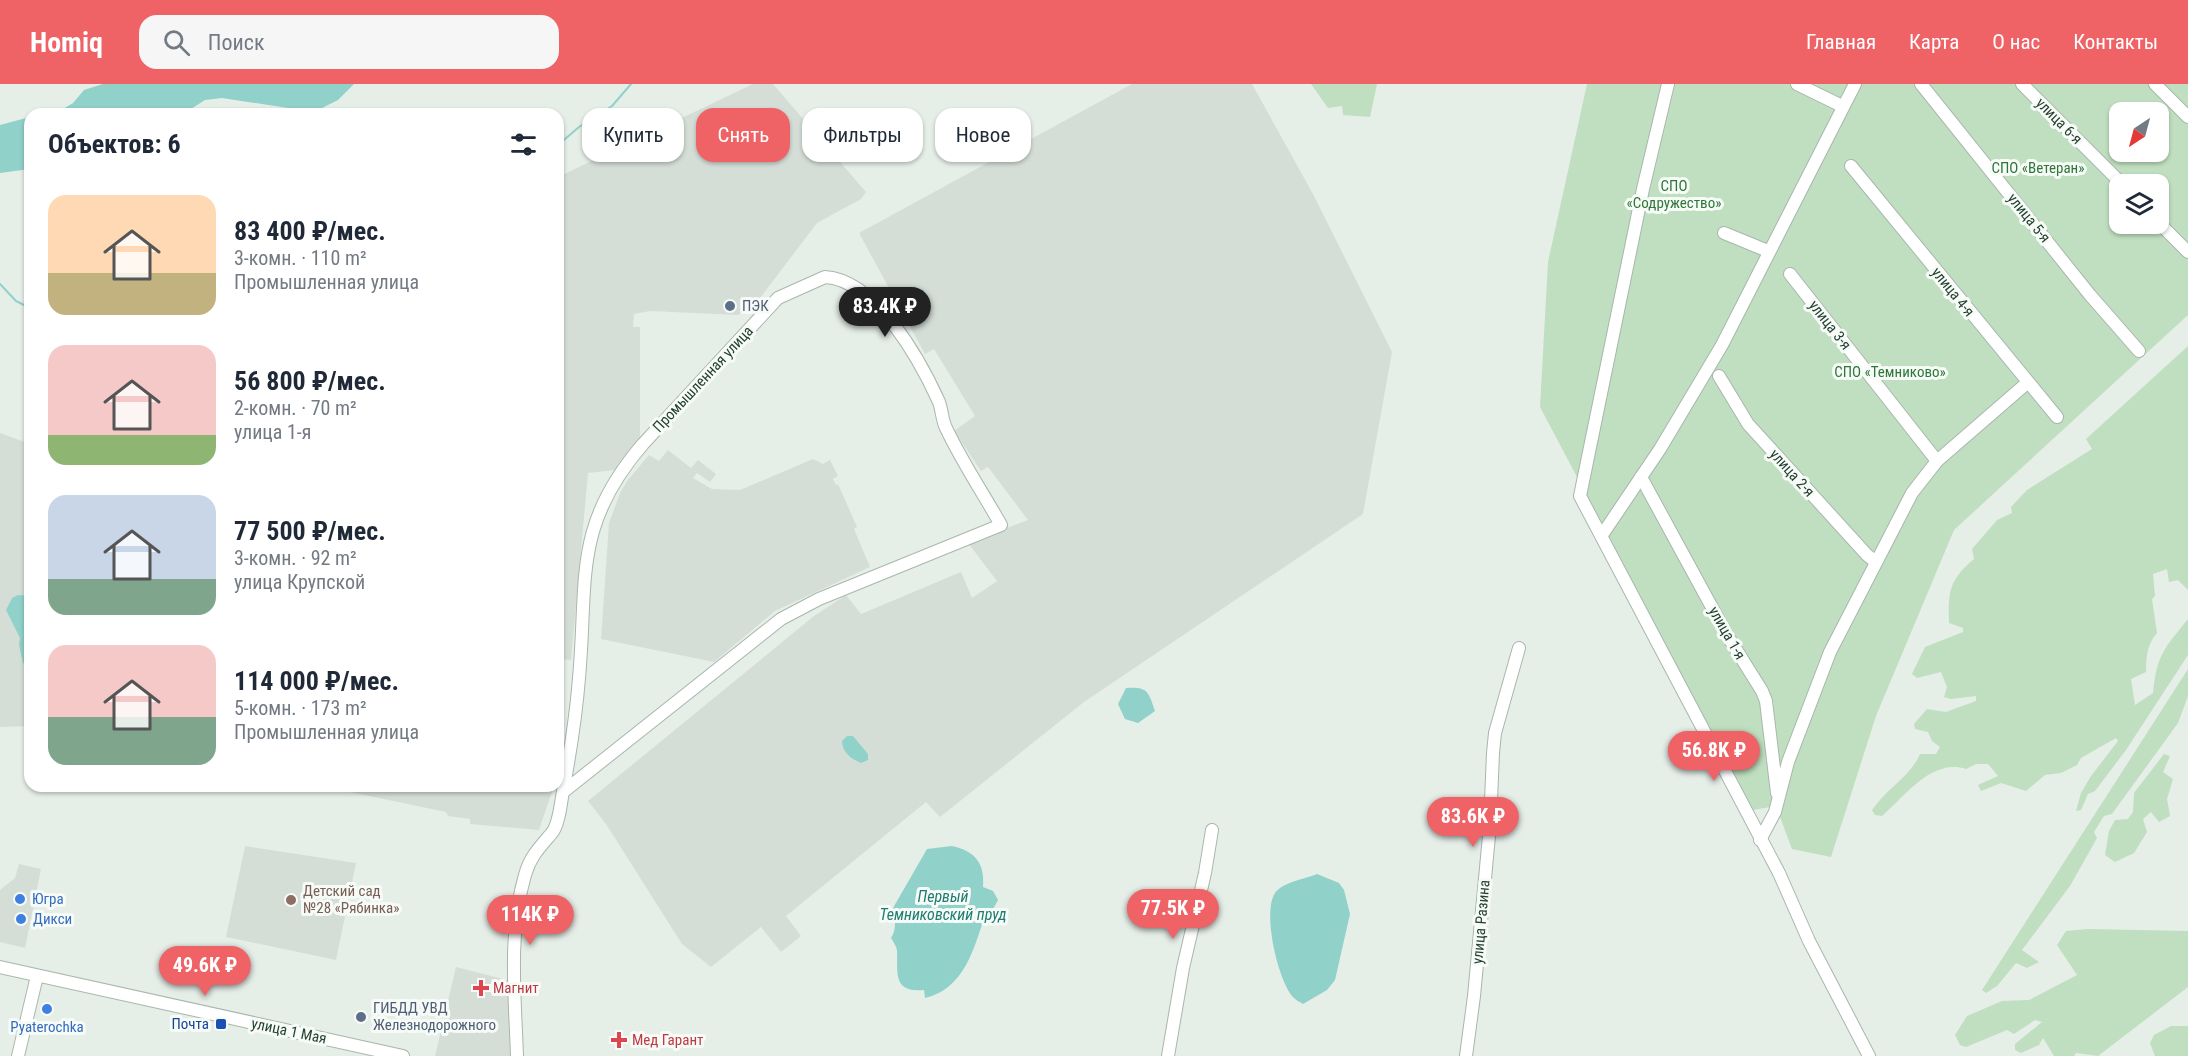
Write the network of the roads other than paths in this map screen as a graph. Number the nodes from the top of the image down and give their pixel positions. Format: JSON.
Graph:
{"nodes":[{"id":1,"x":1668,"y":84,"type":"edge"},
{"id":2,"x":1797,"y":84,"type":"edge"},
{"id":3,"x":1855,"y":84,"type":"edge"},
{"id":4,"x":1922,"y":84,"type":"edge"},
{"id":5,"x":2022,"y":84,"type":"edge"},
{"id":6,"x":2155,"y":84,"type":"edge"},
{"id":7,"x":1842,"y":106,"type":"junction"},
{"id":8,"x":2188,"y":117,"type":"edge"},
{"id":9,"x":1851,"y":166,"type":"dead end"},
{"id":10,"x":2112,"y":174,"type":"edge"},
{"id":11,"x":1724,"y":233,"type":"dead end"},
{"id":12,"x":2169,"y":233,"type":"edge"},
{"id":13,"x":1768,"y":251,"type":"junction"},
{"id":14,"x":2188,"y":252,"type":"edge"},
{"id":15,"x":1790,"y":274,"type":"dead end"},
{"id":16,"x":2139,"y":351,"type":"dead end"},
{"id":17,"x":1719,"y":375,"type":"dead end"},
{"id":18,"x":2026,"y":383,"type":"junction"},
{"id":19,"x":2057,"y":417,"type":"dead end"},
{"id":20,"x":1937,"y":461,"type":"junction"},
{"id":21,"x":1641,"y":477,"type":"junction"},
{"id":22,"x":1602,"y":535,"type":"junction"},
{"id":23,"x":1876,"y":562,"type":"junction"},
{"id":24,"x":1519,"y":648,"type":"dead end"},
{"id":25,"x":564,"y":785,"type":"edge"},
{"id":26,"x":564,"y":791,"type":"edge"},
{"id":27,"x":563,"y":792,"type":"edge"},
{"id":28,"x":1778,"y":800,"type":"junction"},
{"id":29,"x":1212,"y":830,"type":"dead end"},
{"id":30,"x":1760,"y":840,"type":"junction"},
{"id":31,"x":0,"y":967,"type":"edge"},
{"id":32,"x":36,"y":976,"type":"junction"},
{"id":33,"x":18,"y":1056,"type":"edge"},
{"id":34,"x":403,"y":1056,"type":"edge"},
{"id":35,"x":517,"y":1056,"type":"edge"},
{"id":36,"x":1168,"y":1056,"type":"edge"},
{"id":37,"x":1466,"y":1056,"type":"edge"},
{"id":38,"x":1869,"y":1056,"type":"edge"}],
"edges":[{"from":1,"to":22,"type":"street"},
{"from":2,"to":7,"type":"street"},
{"from":3,"to":7,"type":"street"},
{"from":4,"to":16,"type":"street","name":"улица 5-я"},
{"from":5,"to":10,"type":"street","name":"улица 6-я"},
{"from":6,"to":8,"type":"street"},
{"from":7,"to":13,"type":"street"},
{"from":9,"to":18,"type":"street","name":"улица 4-я"},
{"from":11,"to":13,"type":"street"},
{"from":12,"to":14,"type":"street"},
{"from":13,"to":21,"type":"street"},
{"from":15,"to":20,"type":"street","name":"улица 3-я"},
{"from":17,"to":23,"type":"street","name":"улица 2-я"},
{"from":18,"to":19,"type":"street","name":"улица 4-я"},
{"from":18,"to":20,"type":"street"},
{"from":20,"to":23,"type":"street"},
{"from":21,"to":22,"type":"street"},
{"from":21,"to":28,"type":"street","name":"улица 1-я"},
{"from":22,"to":30,"type":"street"},
{"from":23,"to":28,"type":"street"},
{"from":24,"to":37,"type":"street","name":"улица Разина"},
{"from":25,"to":26,"type":"street","name":"Промышленная улица"},
{"from":27,"to":35,"type":"street","name":"Промышленная улица"},
{"from":28,"to":30,"type":"street"},
{"from":29,"to":36,"type":"street"},
{"from":30,"to":38,"type":"street"},
{"from":31,"to":32,"type":"street","name":"улица 1 Мая"},
{"from":32,"to":33,"type":"street"},
{"from":32,"to":34,"type":"street","name":"улица 1 Мая"}]}
